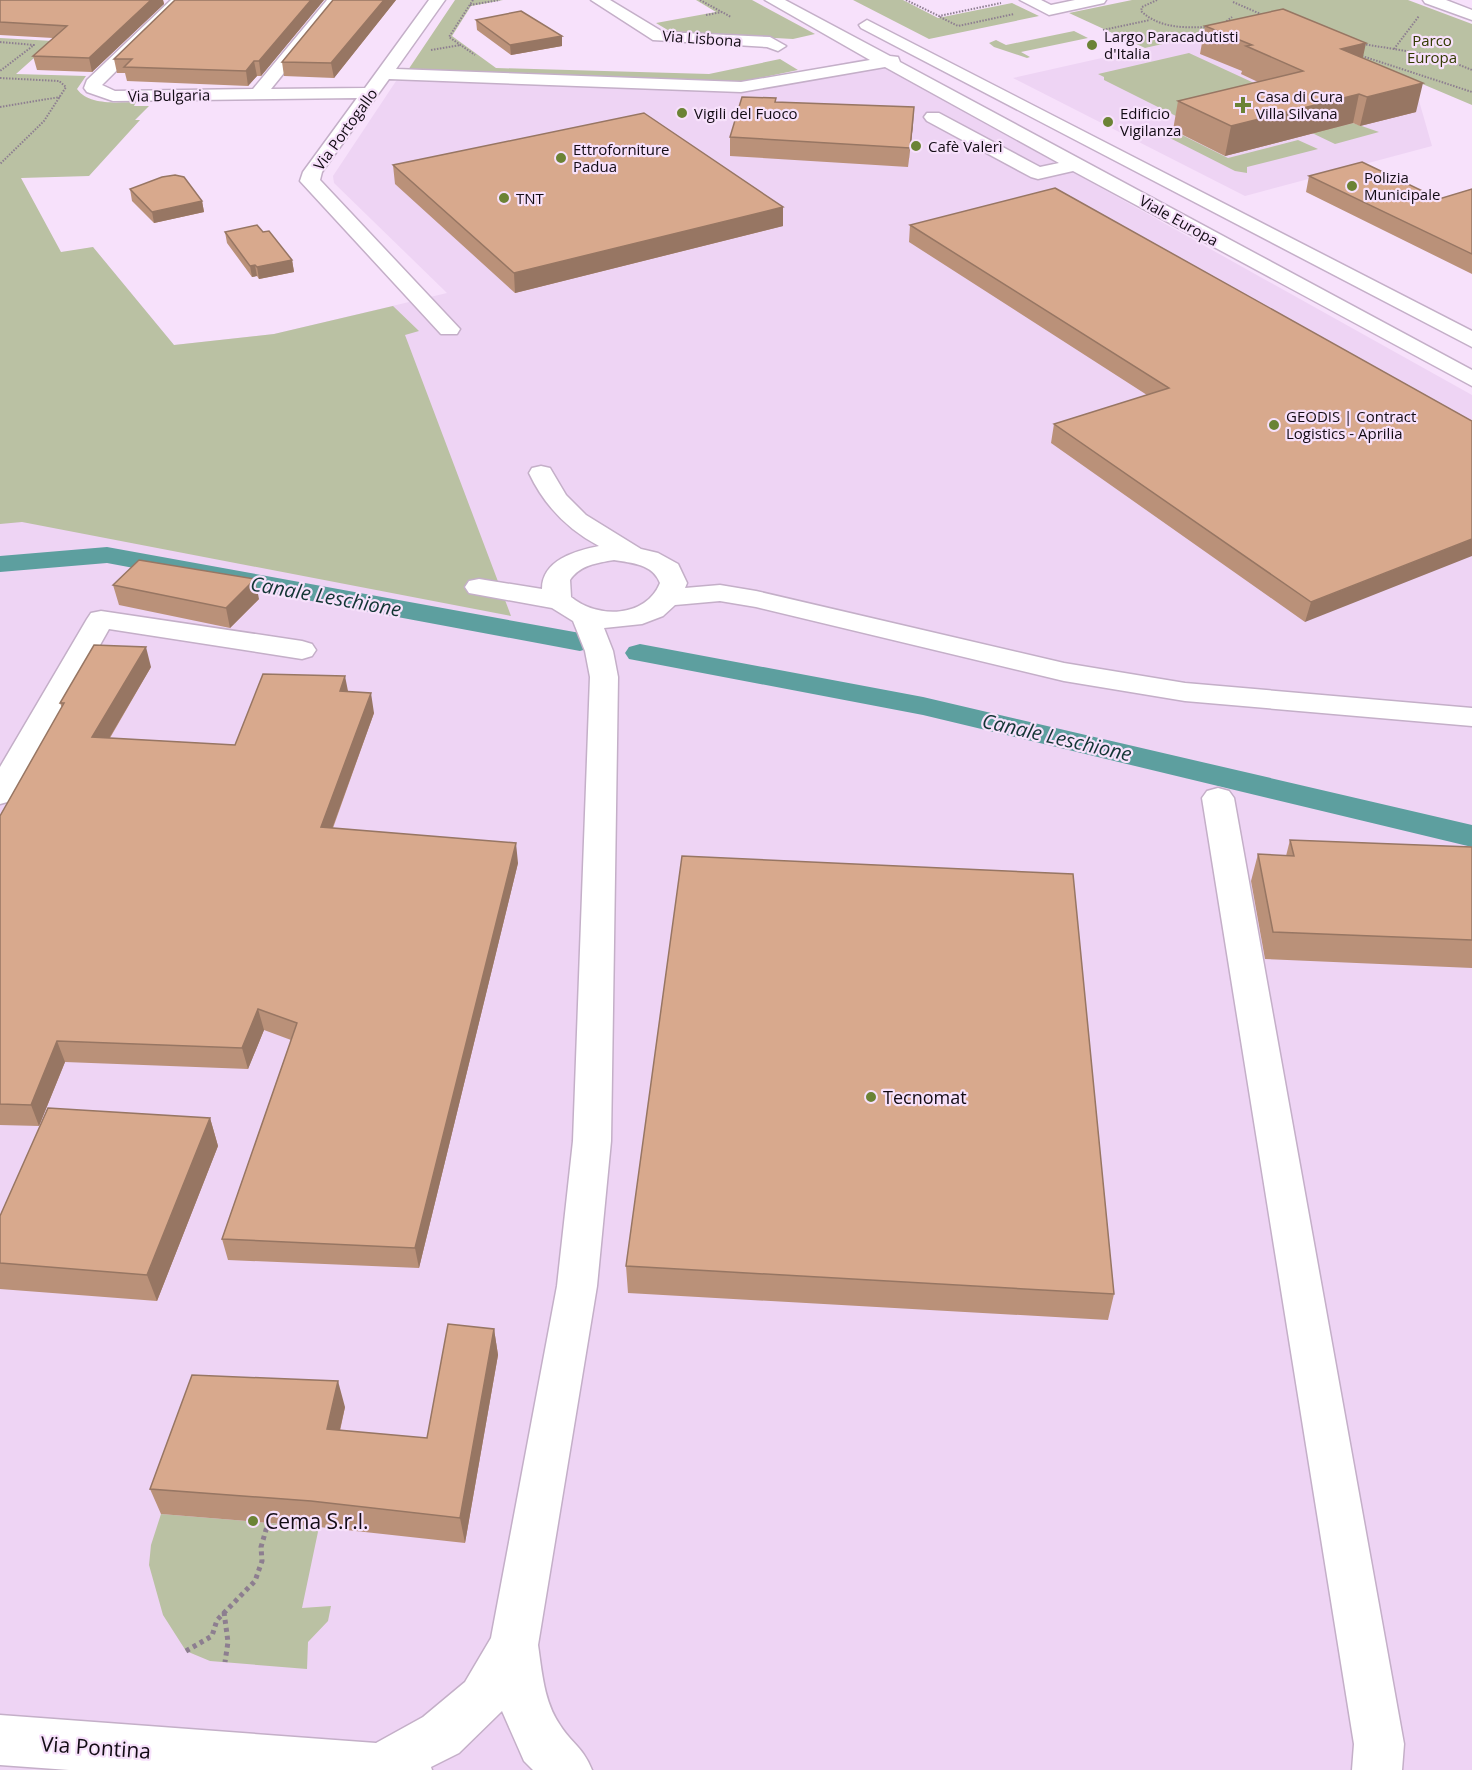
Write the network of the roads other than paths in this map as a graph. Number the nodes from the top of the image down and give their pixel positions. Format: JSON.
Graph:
{"nodes":[{"id":1,"x":180,"y":0,"type":"edge"},
{"id":2,"x":335,"y":0,"type":"edge"},
{"id":3,"x":437,"y":0,"type":"edge"},
{"id":4,"x":599,"y":0,"type":"edge"},
{"id":5,"x":773,"y":0,"type":"edge"},
{"id":6,"x":1098,"y":0,"type":"edge"},
{"id":7,"x":1431,"y":0,"type":"edge"},
{"id":8,"x":1024,"y":6,"type":"edge"},
{"id":9,"x":848,"y":15,"type":"dead end"},
{"id":10,"x":1472,"y":15,"type":"edge"},
{"id":11,"x":778,"y":46,"type":"dead end"},
{"id":12,"x":907,"y":46,"type":"junction"},
{"id":13,"x":885,"y":61,"type":"junction"},
{"id":14,"x":936,"y":62,"type":"junction"},
{"id":15,"x":845,"y":69,"type":"junction"},
{"id":16,"x":384,"y":74,"type":"junction"},
{"id":17,"x":809,"y":76,"type":"junction"},
{"id":18,"x":861,"y":77,"type":"dead end"},
{"id":19,"x":825,"y":85,"type":"dead end"},
{"id":20,"x":371,"y":93,"type":"junction"},
{"id":21,"x":258,"y":94,"type":"junction"},
{"id":22,"x":933,"y":117,"type":"dead end"},
{"id":23,"x":1077,"y":164,"type":"junction"},
{"id":24,"x":449,"y":329,"type":"dead end"},
{"id":25,"x":1472,"y":340,"type":"edge"},
{"id":26,"x":1472,"y":379,"type":"edge"},
{"id":27,"x":634,"y":553,"type":"junction"},
{"id":28,"x":664,"y":566,"type":"junction"},
{"id":29,"x":559,"y":582,"type":"junction"},
{"id":30,"x":491,"y":588,"type":"dead end"},
{"id":31,"x":670,"y":597,"type":"junction"},
{"id":32,"x":756,"y":599,"type":"junction"},
{"id":33,"x":644,"y":614,"type":"junction"},
{"id":34,"x":585,"y":616,"type":"junction"},
{"id":35,"x":302,"y":650,"type":"dead end"},
{"id":36,"x":604,"y":677,"type":"junction"},
{"id":37,"x":1472,"y":717,"type":"edge"},
{"id":38,"x":0,"y":794,"type":"edge"},
{"id":39,"x":1218,"y":798,"type":"dead end"},
{"id":40,"x":514,"y":1645,"type":"junction"},
{"id":41,"x":0,"y":1740,"type":"edge"},
{"id":42,"x":1386,"y":1761,"type":"edge"},
{"id":43,"x":393,"y":1769,"type":"edge"},
{"id":44,"x":567,"y":1770,"type":"edge"}],
"edges":[{"from":1,"to":21,"type":"street","name":"Via Bulgaria"},
{"from":2,"to":21,"type":"street"},
{"from":3,"to":16,"type":"street","name":"Via Portogallo"},
{"from":4,"to":11,"type":"street","name":"Via Lisbona"},
{"from":5,"to":13,"type":"street","name":"Viale Europa"},
{"from":6,"to":8,"type":"street"},
{"from":7,"to":10,"type":"street"},
{"from":9,"to":12,"type":"street","name":"Viale Europa"},
{"from":12,"to":13,"type":"street"},
{"from":12,"to":14,"type":"street","name":"Viale Europa"},
{"from":13,"to":14,"type":"street","name":"Viale Europa"},
{"from":13,"to":15,"type":"street"},
{"from":13,"to":23,"type":"street","name":"Viale Europa"},
{"from":14,"to":25,"type":"street","name":"Viale Europa"},
{"from":15,"to":17,"type":"street"},
{"from":15,"to":18,"type":"street"},
{"from":16,"to":17,"type":"street"},
{"from":16,"to":20,"type":"street","name":"Via Portogallo"},
{"from":17,"to":19,"type":"street"},
{"from":20,"to":21,"type":"street","name":"Via Bulgaria"},
{"from":20,"to":24,"type":"street","name":"Via Portogallo"},
{"from":22,"to":23,"type":"street"},
{"from":23,"to":26,"type":"street","name":"Viale Europa"},
{"from":27,"to":28,"type":"street"},
{"from":27,"to":29,"type":"street"},
{"from":27,"to":29,"type":"street"},
{"from":28,"to":31,"type":"street"},
{"from":28,"to":32,"type":"street"},
{"from":29,"to":30,"type":"street"},
{"from":29,"to":34,"type":"street"},
{"from":31,"to":32,"type":"street"},
{"from":31,"to":33,"type":"street"},
{"from":32,"to":37,"type":"street"},
{"from":33,"to":34,"type":"street"},
{"from":33,"to":36,"type":"street"},
{"from":34,"to":36,"type":"street"},
{"from":35,"to":38,"type":"street"},
{"from":36,"to":40,"type":"street"},
{"from":39,"to":42,"type":"street"},
{"from":40,"to":43,"type":"street"},
{"from":40,"to":44,"type":"street"},
{"from":41,"to":43,"type":"street","name":"Via Pontina"}]}
